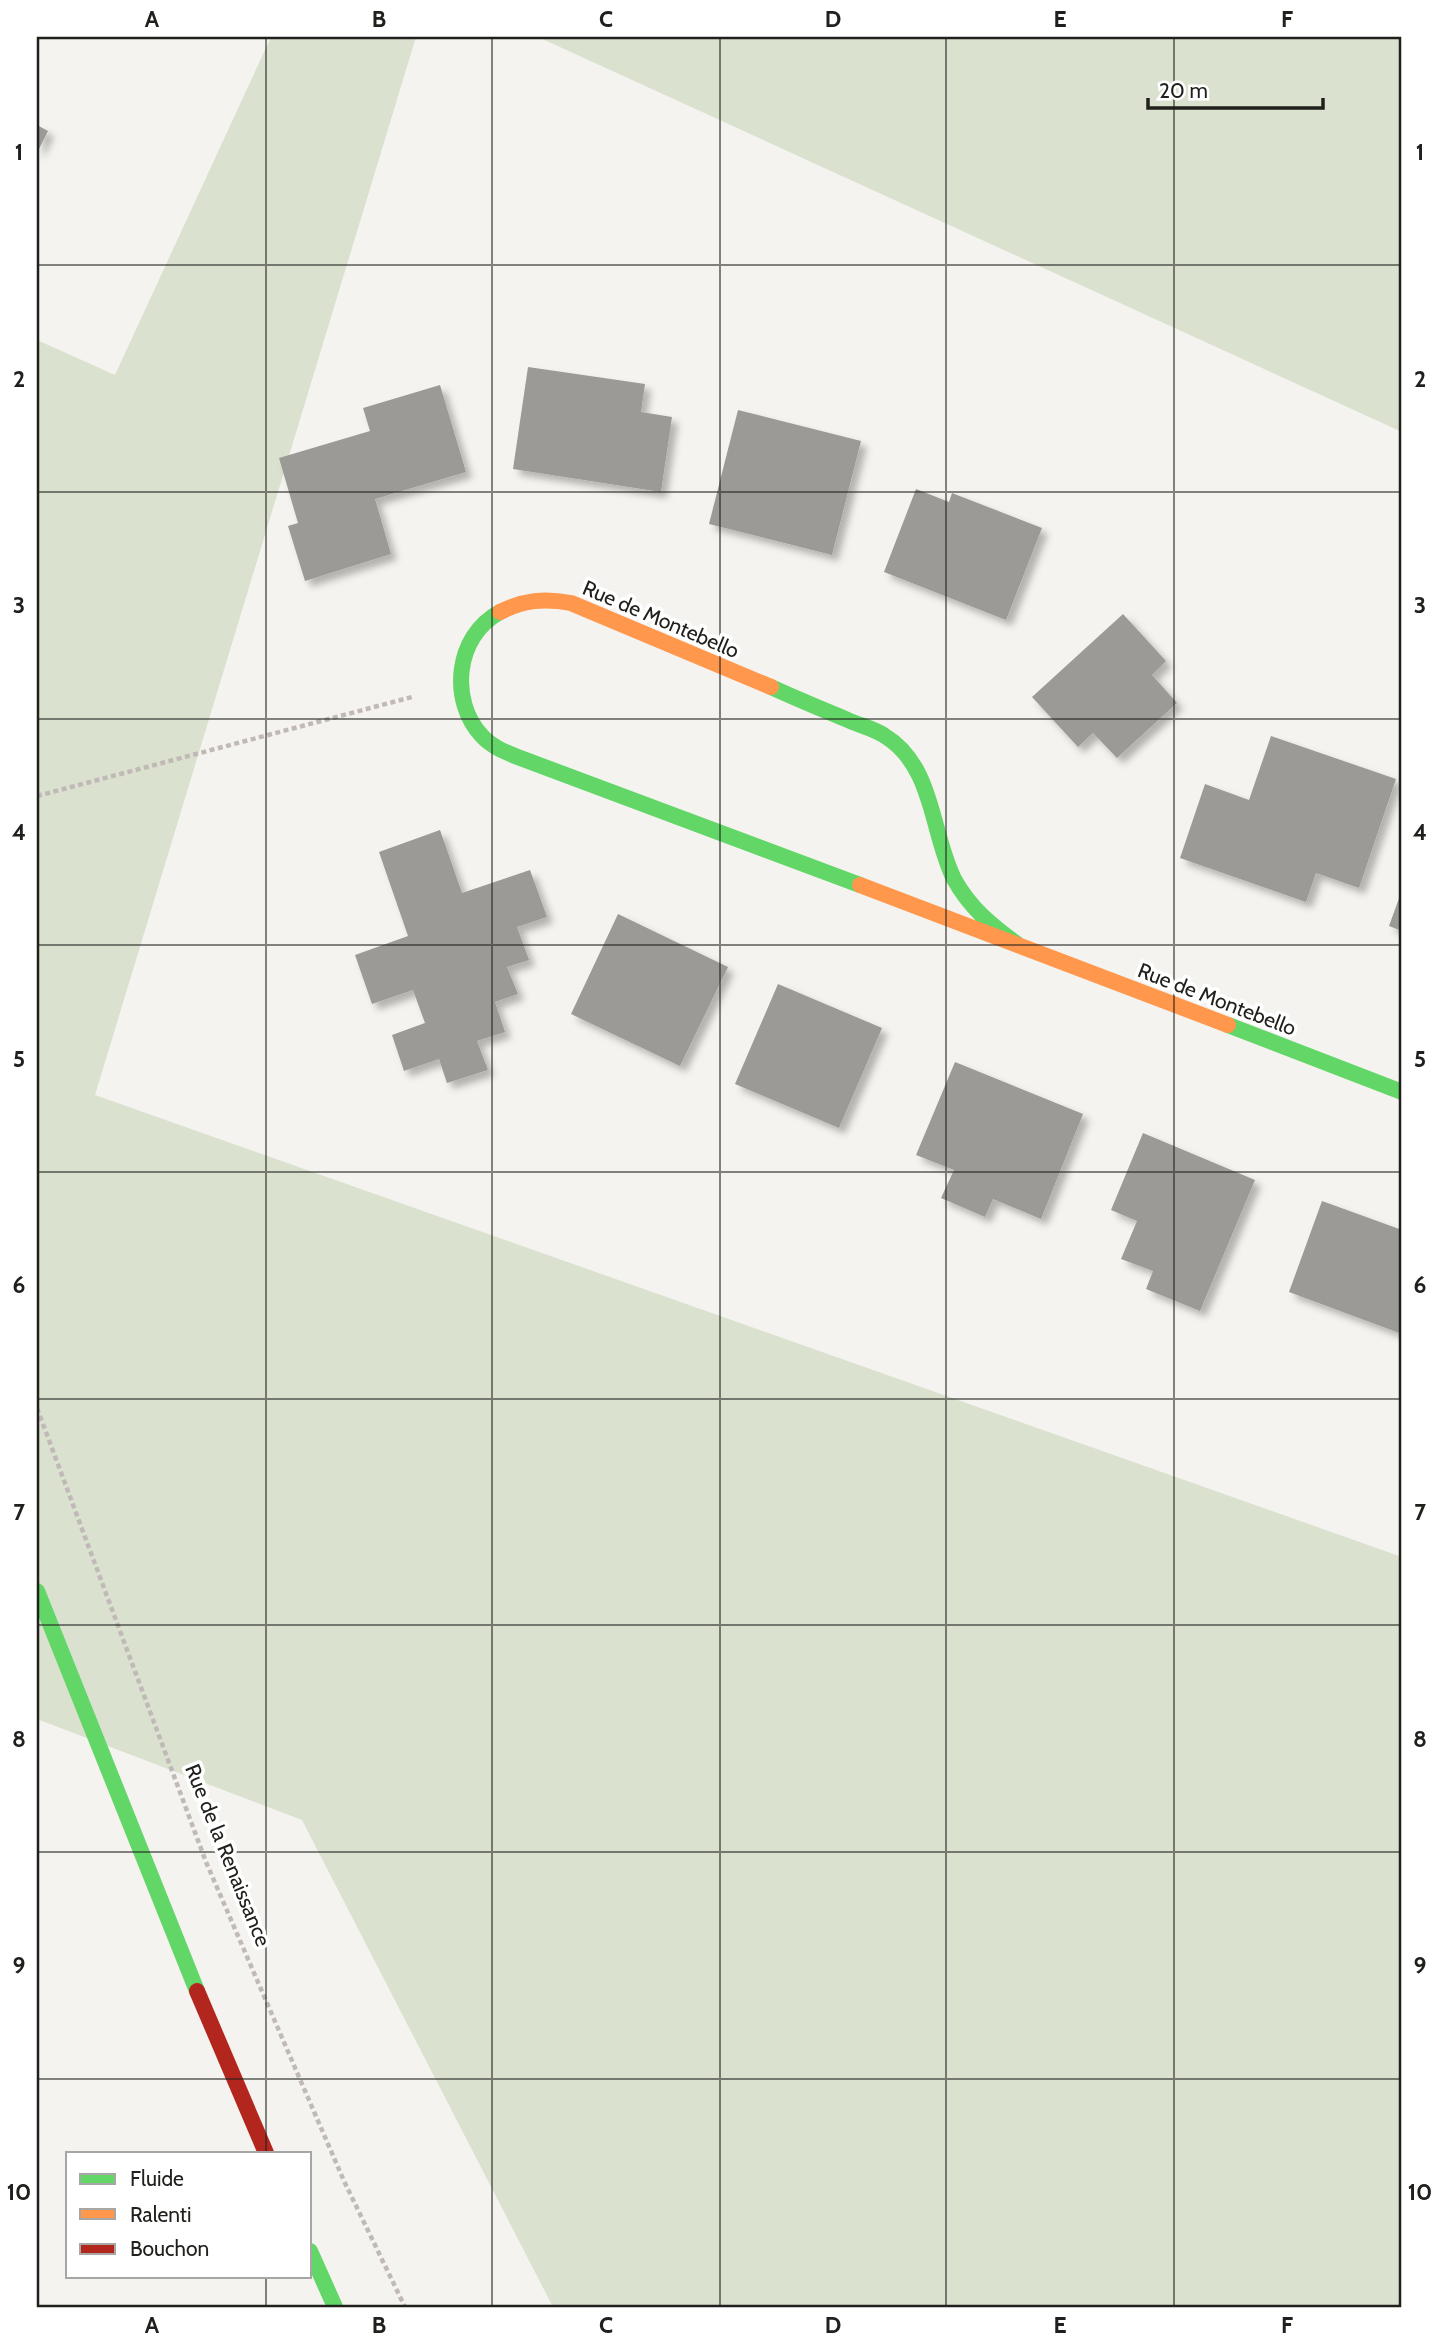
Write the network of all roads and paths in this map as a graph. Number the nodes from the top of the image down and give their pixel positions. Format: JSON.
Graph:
{"nodes":[{"id":1,"x":460,"y":684,"type":"junction"},
{"id":2,"x":37,"y":796,"type":"edge"},
{"id":3,"x":1017,"y":944,"type":"junction"},
{"id":4,"x":1402,"y":1092,"type":"edge"},
{"id":5,"x":37,"y":1408,"type":"edge"},
{"id":6,"x":37,"y":1591,"type":"edge"},
{"id":7,"x":266,"y":2152,"type":"edge"},
{"id":8,"x":312,"y":2255,"type":"edge"},
{"id":9,"x":335,"y":2307,"type":"edge"},
{"id":10,"x":405,"y":2307,"type":"edge"}],
"edges":[{"from":1,"to":2,"type":"path"},
{"from":1,"to":3,"type":"street","name":"Rue de Montebello"},
{"from":1,"to":3,"type":"street","name":"Rue de Montebello"},
{"from":3,"to":4,"type":"street","name":"Rue de Montebello"},
{"from":5,"to":10,"type":"path","name":"Rue de la Renaissance"},
{"from":6,"to":7,"type":"street"},
{"from":8,"to":9,"type":"street"}]}
